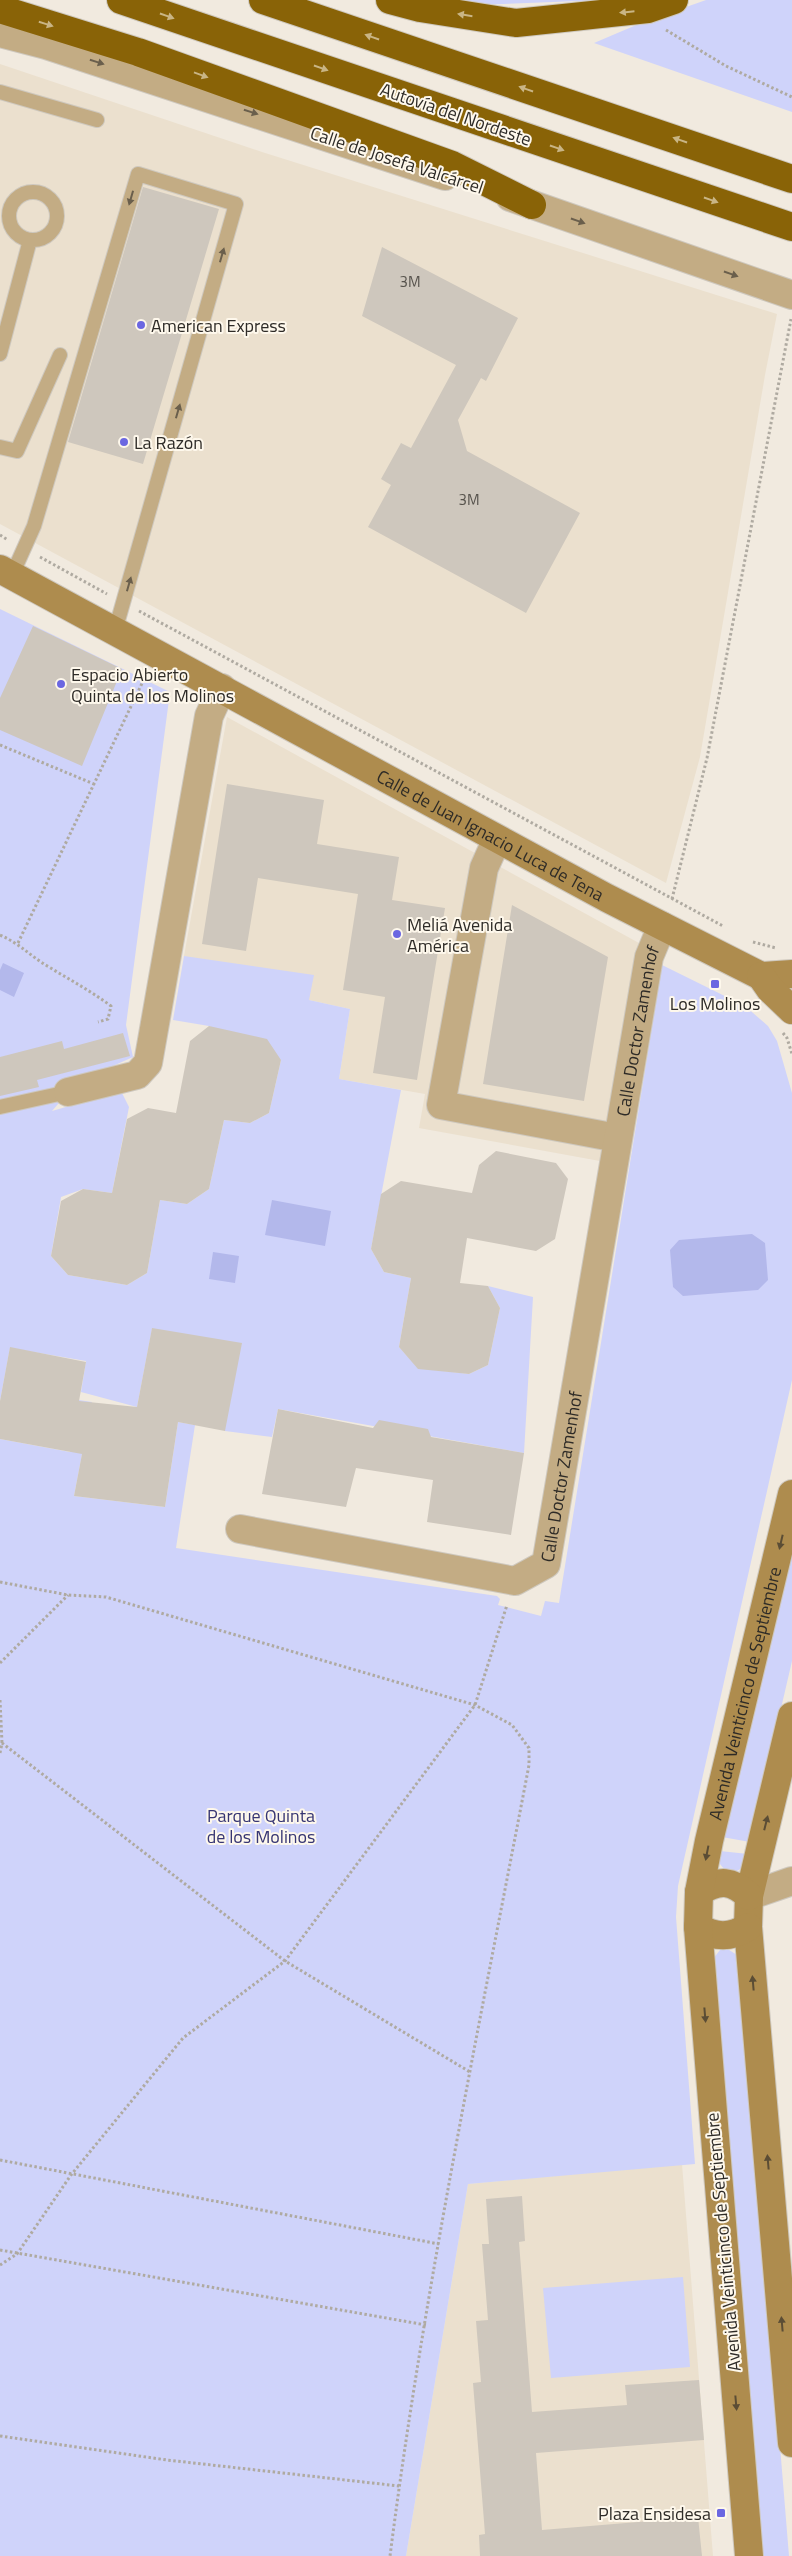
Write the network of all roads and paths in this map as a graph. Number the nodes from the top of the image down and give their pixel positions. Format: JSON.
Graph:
{"nodes":[{"id":1,"x":120,"y":0,"type":"edge"},
{"id":2,"x":263,"y":0,"type":"edge"},
{"id":3,"x":390,"y":0,"type":"edge"},
{"id":4,"x":674,"y":0,"type":"edge"},
{"id":5,"x":0,"y":9,"type":"edge"},
{"id":6,"x":636,"y":11,"type":"junction"},
{"id":7,"x":0,"y":32,"type":"edge"},
{"id":8,"x":0,"y":92,"type":"edge"},
{"id":9,"x":792,"y":97,"type":"edge"},
{"id":10,"x":97,"y":120,"type":"dead end"},
{"id":11,"x":792,"y":178,"type":"edge"},
{"id":12,"x":532,"y":204,"type":"junction"},
{"id":13,"x":792,"y":227,"type":"edge"},
{"id":14,"x":30,"y":240,"type":"dead end"},
{"id":15,"x":792,"y":296,"type":"edge"},
{"id":16,"x":792,"y":314,"type":"edge"},
{"id":17,"x":0,"y":354,"type":"edge"},
{"id":18,"x":60,"y":355,"type":"dead end"},
{"id":19,"x":0,"y":446,"type":"edge"},
{"id":20,"x":0,"y":535,"type":"edge"},
{"id":21,"x":25,"y":549,"type":"junction"},
{"id":22,"x":6,"y":572,"type":"edge"},
{"id":23,"x":124,"y":603,"type":"junction"},
{"id":24,"x":115,"y":631,"type":"junction"},
{"id":25,"x":145,"y":677,"type":"dead end"},
{"id":26,"x":222,"y":688,"type":"junction"},
{"id":27,"x":0,"y":744,"type":"edge"},
{"id":28,"x":94,"y":784,"type":"junction"},
{"id":29,"x":498,"y":839,"type":"junction"},
{"id":30,"x":672,"y":899,"type":"junction"},
{"id":31,"x":662,"y":926,"type":"junction"},
{"id":32,"x":728,"y":929,"type":"dead end"},
{"id":33,"x":0,"y":935,"type":"edge"},
{"id":34,"x":744,"y":937,"type":"dead end"},
{"id":35,"x":18,"y":943,"type":"junction"},
{"id":36,"x":781,"y":948,"type":"dead end"},
{"id":37,"x":792,"y":974,"type":"edge"},
{"id":38,"x":761,"y":976,"type":"junction"},
{"id":39,"x":792,"y":1010,"type":"edge"},
{"id":40,"x":98,"y":1022,"type":"dead end"},
{"id":41,"x":68,"y":1092,"type":"joint"},
{"id":42,"x":0,"y":1108,"type":"edge"},
{"id":43,"x":617,"y":1138,"type":"junction"},
{"id":44,"x":792,"y":1494,"type":"edge"},
{"id":45,"x":240,"y":1530,"type":"dead end"},
{"id":46,"x":515,"y":1581,"type":"junction"},
{"id":47,"x":0,"y":1582,"type":"edge"},
{"id":48,"x":68,"y":1595,"type":"junction"},
{"id":49,"x":0,"y":1663,"type":"edge"},
{"id":50,"x":0,"y":1700,"type":"edge"},
{"id":51,"x":475,"y":1705,"type":"junction"},
{"id":52,"x":792,"y":1716,"type":"edge"},
{"id":53,"x":2,"y":1744,"type":"junction"},
{"id":54,"x":0,"y":1753,"type":"edge"},
{"id":55,"x":792,"y":1881,"type":"edge"},
{"id":56,"x":700,"y":1892,"type":"junction"},
{"id":57,"x":749,"y":1896,"type":"junction"},
{"id":58,"x":698,"y":1927,"type":"junction"},
{"id":59,"x":748,"y":1927,"type":"junction"},
{"id":60,"x":285,"y":1961,"type":"junction"},
{"id":61,"x":470,"y":2072,"type":"junction"},
{"id":62,"x":0,"y":2160,"type":"edge"},
{"id":63,"x":71,"y":2175,"type":"junction"},
{"id":64,"x":439,"y":2244,"type":"junction"},
{"id":65,"x":0,"y":2250,"type":"edge"},
{"id":66,"x":17,"y":2254,"type":"junction"},
{"id":67,"x":0,"y":2265,"type":"edge"},
{"id":68,"x":426,"y":2325,"type":"junction"},
{"id":69,"x":0,"y":2436,"type":"edge"},
{"id":70,"x":792,"y":2442,"type":"edge"},
{"id":71,"x":399,"y":2486,"type":"junction"},
{"id":72,"x":390,"y":2556,"type":"edge"},
{"id":73,"x":749,"y":2556,"type":"edge"}],
"edges":[{"from":1,"to":13,"type":"highway","name":"Autovía del Nordeste","one_way":true},
{"from":11,"to":2,"type":"highway","one_way":true},
{"from":6,"to":3,"type":"highway","one_way":true},
{"from":4,"to":6,"type":"highway"},
{"from":5,"to":12,"type":"highway","one_way":true},
{"from":6,"to":9,"type":"path"},
{"from":7,"to":12,"type":"street","name":"Calle de Josefa Valcárcel","one_way":true},
{"from":8,"to":10,"type":"lane"},
{"from":12,"to":15,"type":"street","name":"Calle de Josefa Valcárcel","one_way":true},
{"from":14,"to":17,"type":"lane"},
{"from":16,"to":30,"type":"path"},
{"from":18,"to":19,"type":"lane"},
{"from":20,"to":21,"type":"path"},
{"from":21,"to":22,"type":"lane"},
{"from":21,"to":23,"type":"path"},
{"from":23,"to":21,"type":"lane","one_way":true},
{"from":22,"to":24,"type":"main road","name":"Calle de Juan Ignacio Luca de Tena"},
{"from":23,"to":24,"type":"lane"},
{"from":23,"to":30,"type":"path"},
{"from":24,"to":26,"type":"main road","name":"Calle de Juan Ignacio Luca de Tena"},
{"from":25,"to":28,"type":"path"},
{"from":26,"to":29,"type":"main road","name":"Calle de Juan Ignacio Luca de Tena"},
{"from":26,"to":41,"type":"street"},
{"from":27,"to":28,"type":"path"},
{"from":28,"to":35,"type":"path"},
{"from":29,"to":31,"type":"main road","name":"Calle de Juan Ignacio Luca de Tena"},
{"from":29,"to":43,"type":"street","name":"Calle Doctor Zamenhof"},
{"from":30,"to":32,"type":"path"},
{"from":31,"to":38,"type":"main road","name":"Calle de Juan Ignacio Luca de Tena"},
{"from":31,"to":43,"type":"street","name":"Calle Doctor Zamenhof"},
{"from":33,"to":35,"type":"path"},
{"from":34,"to":36,"type":"path"},
{"from":35,"to":40,"type":"path"},
{"from":37,"to":38,"type":"main road"},
{"from":38,"to":39,"type":"main road","name":"Calle de Juan Ignacio Luca de Tena"},
{"from":41,"to":42,"type":"lane"},
{"from":43,"to":46,"type":"street","name":"Calle Doctor Zamenhof"},
{"from":44,"to":56,"type":"main road","name":"Avenida Veinticinco de Septiembre","one_way":true},
{"from":45,"to":46,"type":"street"},
{"from":46,"to":51,"type":"path"},
{"from":47,"to":48,"type":"path"},
{"from":48,"to":49,"type":"path"},
{"from":48,"to":51,"type":"path"},
{"from":50,"to":53,"type":"path"},
{"from":51,"to":60,"type":"path"},
{"from":51,"to":61,"type":"path"},
{"from":57,"to":52,"type":"main road","one_way":true},
{"from":53,"to":54,"type":"path"},
{"from":53,"to":60,"type":"path"},
{"from":55,"to":57,"type":"street"},
{"from":56,"to":57,"type":"main road"},
{"from":56,"to":58,"type":"main road","name":"Avenida Veinticinco de Septiembre"},
{"from":57,"to":59,"type":"main road"},
{"from":58,"to":59,"type":"main road"},
{"from":58,"to":73,"type":"main road","name":"Avenida Veinticinco de Septiembre","one_way":true},
{"from":70,"to":59,"type":"main road","one_way":true},
{"from":60,"to":61,"type":"path"},
{"from":60,"to":63,"type":"path"},
{"from":61,"to":64,"type":"path"},
{"from":62,"to":63,"type":"path"},
{"from":63,"to":64,"type":"path"},
{"from":63,"to":66,"type":"path"},
{"from":64,"to":68,"type":"path"},
{"from":65,"to":66,"type":"path"},
{"from":66,"to":67,"type":"path"},
{"from":66,"to":68,"type":"path"},
{"from":68,"to":71,"type":"path"},
{"from":69,"to":71,"type":"path"},
{"from":71,"to":72,"type":"path"}]}
